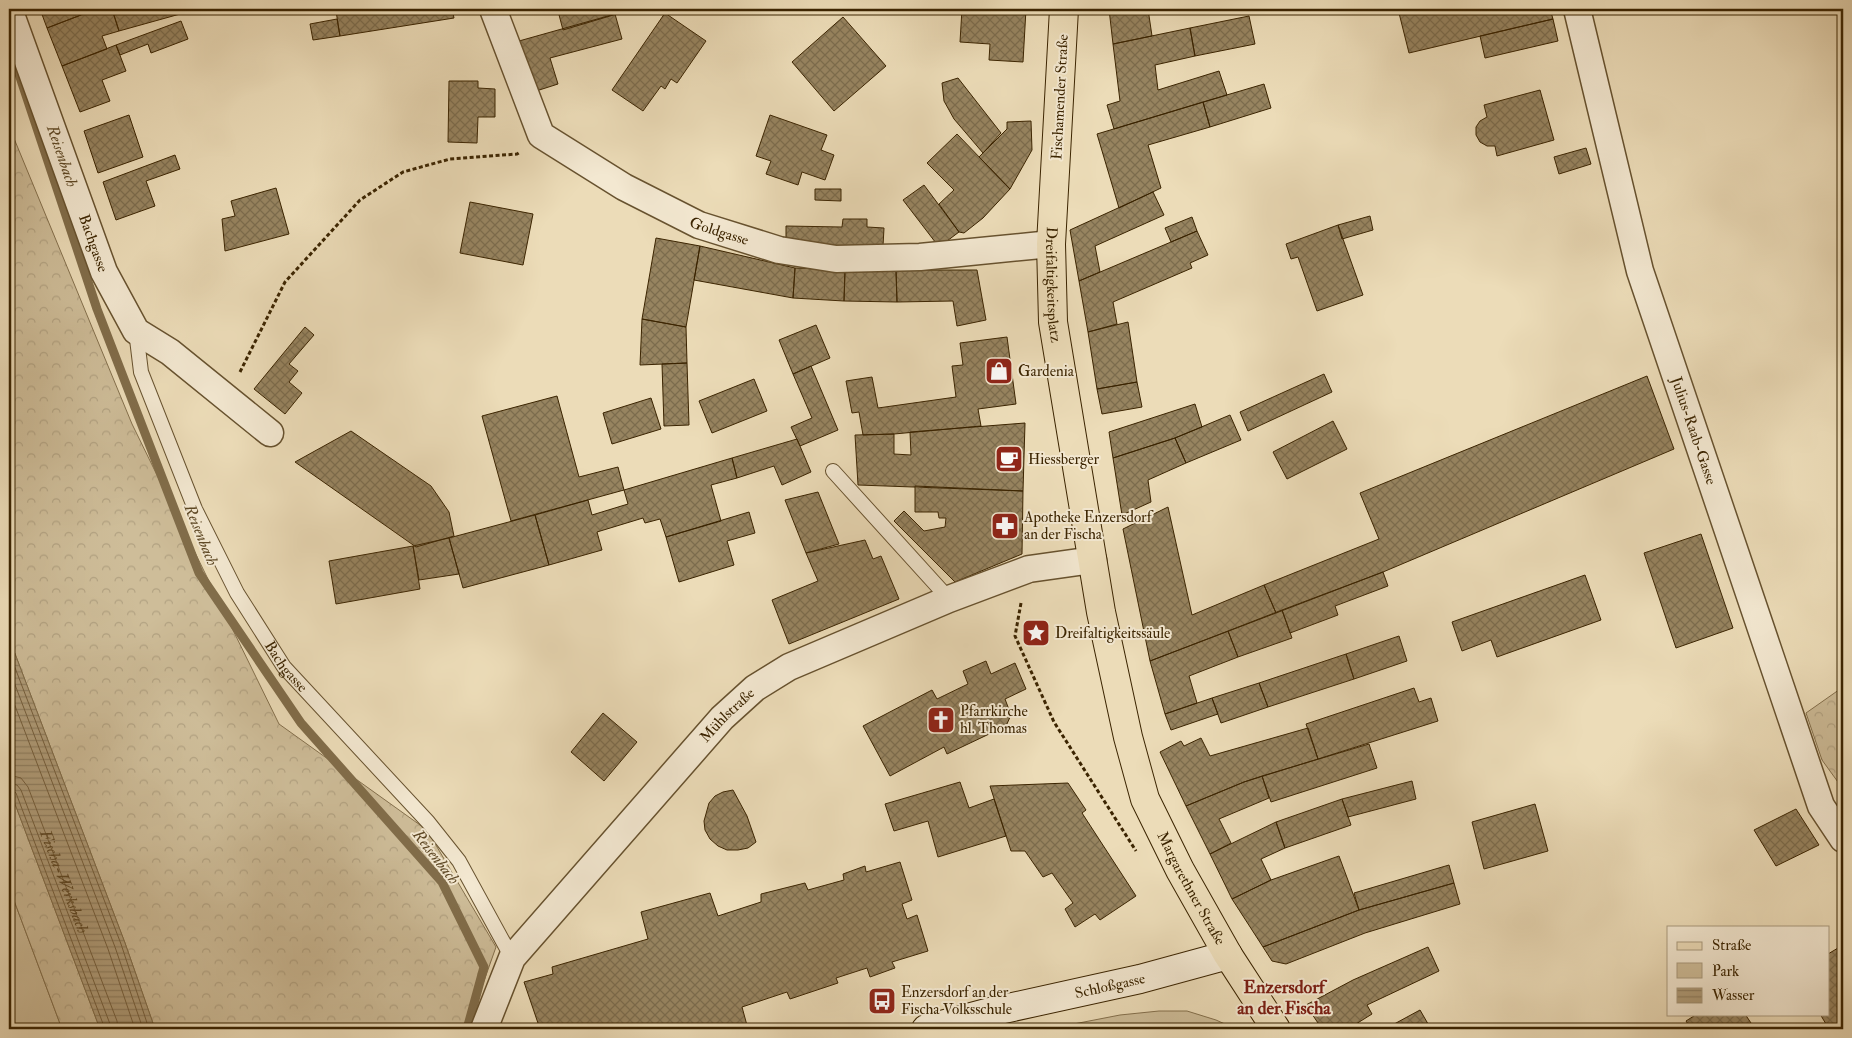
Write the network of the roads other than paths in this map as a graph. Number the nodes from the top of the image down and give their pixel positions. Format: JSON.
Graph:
{"nodes":[{"id":1,"x":9,"y":9,"type":"edge"},
{"id":2,"x":493,"y":9,"type":"edge"},
{"id":3,"x":1064,"y":9,"type":"edge"},
{"id":4,"x":1577,"y":9,"type":"edge"},
{"id":5,"x":1055,"y":185,"type":"joint"},
{"id":6,"x":1051,"y":244,"type":"junction"},
{"id":7,"x":136,"y":331,"type":"junction"},
{"id":8,"x":270,"y":433,"type":"dead end"},
{"id":9,"x":834,"y":470,"type":"dead end"},
{"id":10,"x":1092,"y":560,"type":"junction"},
{"id":11,"x":949,"y":599,"type":"junction"},
{"id":12,"x":1128,"y":737,"type":"joint"},
{"id":13,"x":1843,"y":839,"type":"edge"},
{"id":14,"x":1228,"y":955,"type":"junction"},
{"id":15,"x":512,"y":958,"type":"junction"},
{"id":16,"x":993,"y":1020,"type":"edge"},
{"id":17,"x":484,"y":1029,"type":"edge"},
{"id":18,"x":926,"y":1029,"type":"edge"},
{"id":19,"x":1276,"y":1029,"type":"edge"}],
"edges":[{"from":1,"to":7,"type":"street","name":"Bachgasse"},
{"from":2,"to":6,"type":"street","name":"Goldgasse"},
{"from":3,"to":5,"type":"main road","name":"Fischamender Straße"},
{"from":4,"to":13,"type":"street","name":"Julius-Raab-Gasse"},
{"from":5,"to":6,"type":"main road","name":"Dreifaltigkeitsplatz"},
{"from":6,"to":10,"type":"main road","name":"Dreifaltigkeitsplatz"},
{"from":7,"to":8,"type":"street","name":"Bachgasse"},
{"from":7,"to":15,"type":"lane","name":"Bachgasse"},
{"from":9,"to":11,"type":"lane"},
{"from":10,"to":11,"type":"street","name":"Mühlstraße"},
{"from":10,"to":12,"type":"main road","name":"Dreifaltigkeitsplatz"},
{"from":11,"to":15,"type":"street","name":"Mühlstraße"},
{"from":12,"to":14,"type":"main road","name":"Margarethner Straße"},
{"from":14,"to":16,"type":"street","name":"Schloßgasse"},
{"from":14,"to":19,"type":"main road","name":"Margarethner Straße"},
{"from":15,"to":17,"type":"street","name":"Mühlstraße"},
{"from":16,"to":18,"type":"street","name":"Schloßgasse"}]}
